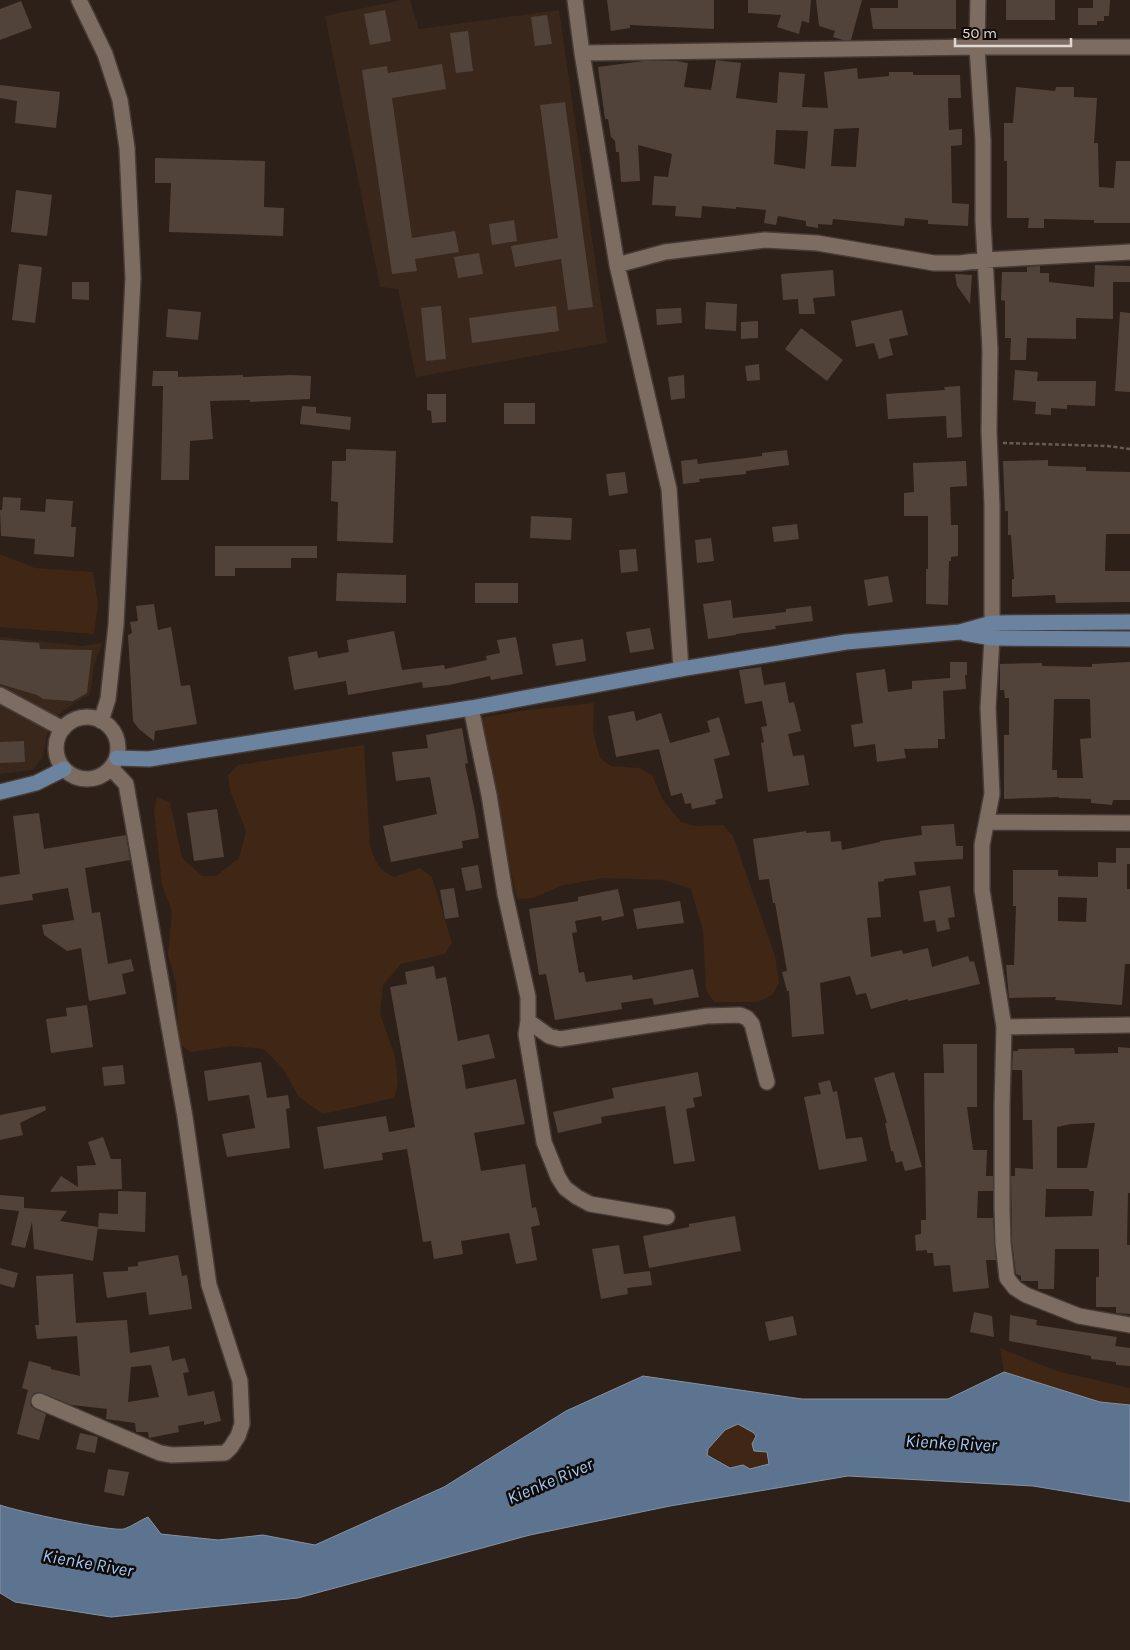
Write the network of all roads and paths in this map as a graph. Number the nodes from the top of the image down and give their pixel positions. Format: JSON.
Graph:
{"nodes":[{"id":1,"x":79,"y":0,"type":"edge"},
{"id":2,"x":575,"y":0,"type":"edge"},
{"id":3,"x":978,"y":0,"type":"edge"},
{"id":4,"x":977,"y":47,"type":"junction"},
{"id":5,"x":1130,"y":47,"type":"edge"},
{"id":6,"x":582,"y":53,"type":"junction"},
{"id":7,"x":1130,"y":252,"type":"edge"},
{"id":8,"x":984,"y":260,"type":"junction"},
{"id":9,"x":617,"y":265,"type":"junction"},
{"id":10,"x":989,"y":443,"type":"junction"},
{"id":11,"x":1130,"y":449,"type":"edge"},
{"id":12,"x":1130,"y":622,"type":"edge"},
{"id":13,"x":992,"y":631,"type":"junction"},
{"id":14,"x":1130,"y":639,"type":"edge"},
{"id":15,"x":681,"y":669,"type":"junction"},
{"id":16,"x":0,"y":695,"type":"edge"},
{"id":17,"x":471,"y":708,"type":"junction"},
{"id":18,"x":102,"y":721,"type":"junction"},
{"id":19,"x":63,"y":728,"type":"junction"},
{"id":20,"x":114,"y":763,"type":"junction"},
{"id":21,"x":64,"y":769,"type":"junction"},
{"id":22,"x":0,"y":792,"type":"edge"},
{"id":23,"x":987,"y":822,"type":"junction"},
{"id":24,"x":1130,"y":823,"type":"edge"},
{"id":25,"x":528,"y":1021,"type":"junction"},
{"id":26,"x":1130,"y":1025,"type":"edge"},
{"id":27,"x":1004,"y":1027,"type":"junction"},
{"id":28,"x":767,"y":1082,"type":"dead end"},
{"id":29,"x":667,"y":1217,"type":"dead end"},
{"id":30,"x":1130,"y":1325,"type":"edge"},
{"id":31,"x":39,"y":1401,"type":"dead end"}],
"edges":[{"from":1,"to":18,"type":"street"},
{"from":2,"to":6,"type":"street"},
{"from":3,"to":4,"type":"street"},
{"from":4,"to":5,"type":"street"},
{"from":4,"to":6,"type":"street"},
{"from":4,"to":8,"type":"street"},
{"from":6,"to":9,"type":"street"},
{"from":7,"to":8,"type":"street"},
{"from":8,"to":9,"type":"street"},
{"from":8,"to":10,"type":"street"},
{"from":9,"to":15,"type":"street"},
{"from":10,"to":11,"type":"path"},
{"from":10,"to":13,"type":"street"},
{"from":12,"to":13,"type":"main road"},
{"from":13,"to":14,"type":"main road"},
{"from":13,"to":15,"type":"main road"},
{"from":13,"to":23,"type":"street"},
{"from":15,"to":17,"type":"main road"},
{"from":16,"to":19,"type":"street"},
{"from":17,"to":20,"type":"main road"},
{"from":17,"to":25,"type":"street"},
{"from":18,"to":19,"type":"street"},
{"from":18,"to":20,"type":"street"},
{"from":19,"to":21,"type":"street"},
{"from":20,"to":21,"type":"street"},
{"from":20,"to":31,"type":"street"},
{"from":21,"to":22,"type":"main road"},
{"from":23,"to":24,"type":"street"},
{"from":23,"to":27,"type":"street"},
{"from":25,"to":28,"type":"street"},
{"from":25,"to":29,"type":"street"},
{"from":26,"to":27,"type":"street"},
{"from":27,"to":30,"type":"street"}]}
